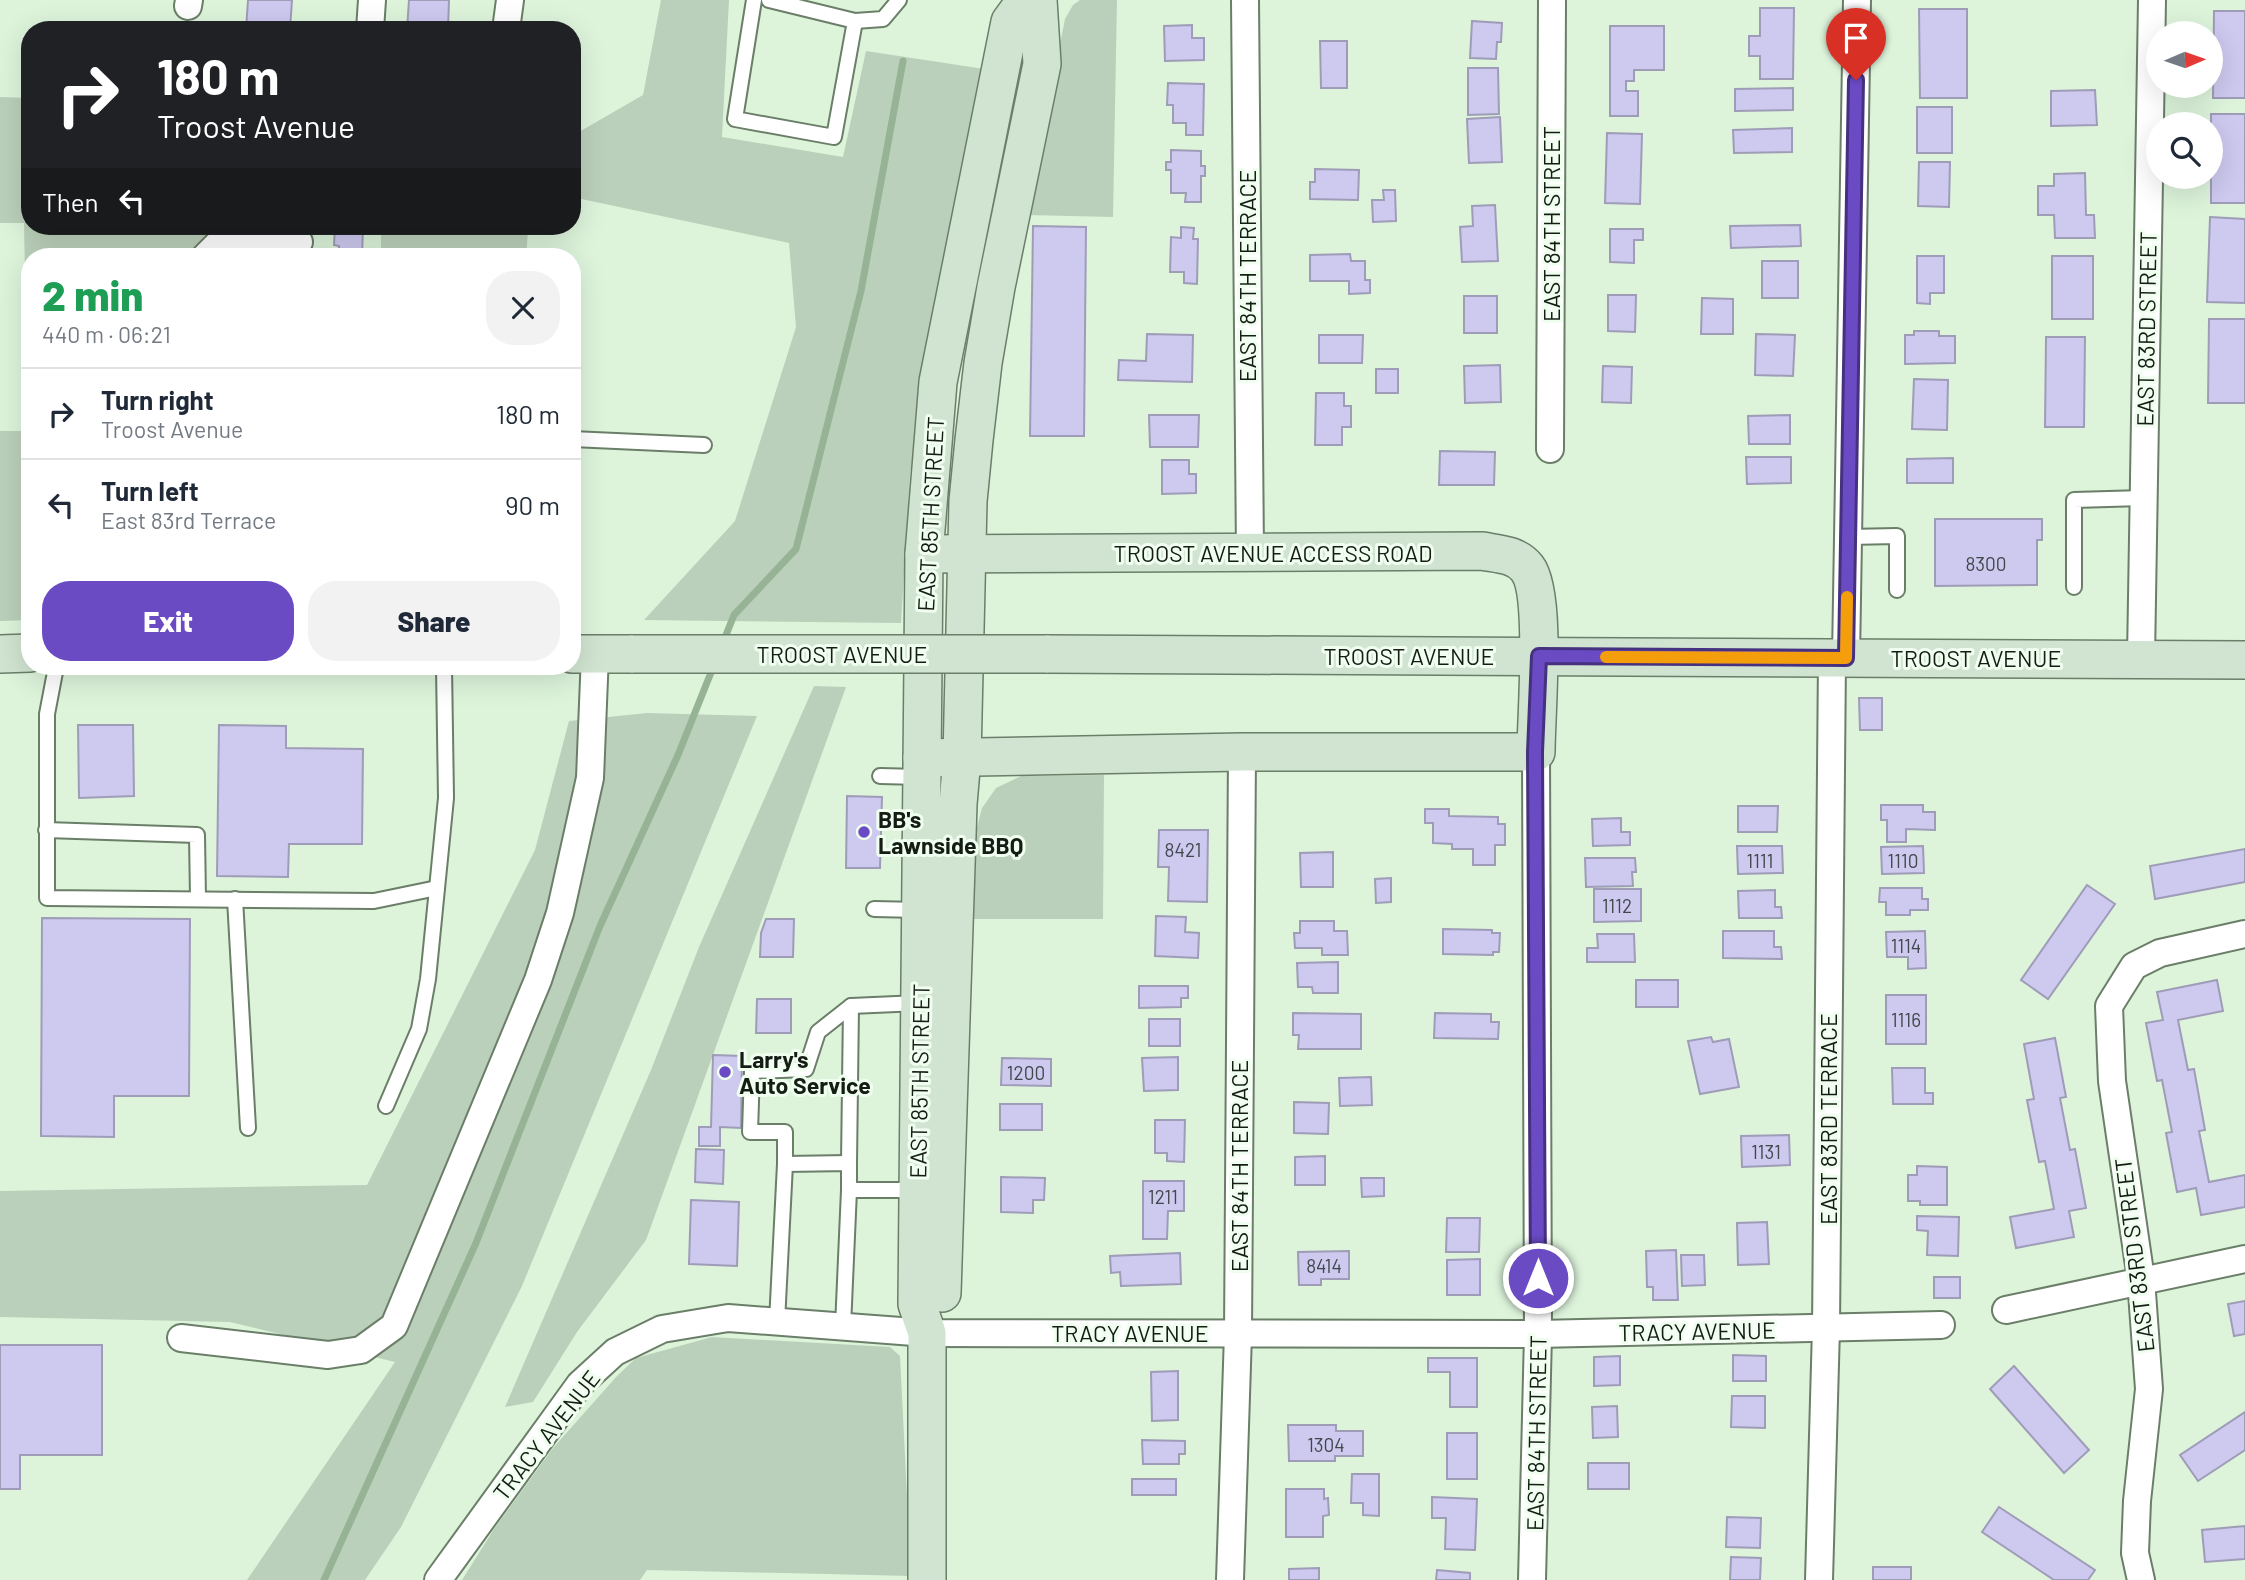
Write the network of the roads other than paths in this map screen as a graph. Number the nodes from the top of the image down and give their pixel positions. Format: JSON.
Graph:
{"nodes":[{"id":1,"x":372,"y":0,"type":"edge"},
{"id":2,"x":510,"y":0,"type":"edge"},
{"id":3,"x":754,"y":0,"type":"edge"},
{"id":4,"x":769,"y":0,"type":"edge"},
{"id":5,"x":899,"y":0,"type":"edge"},
{"id":6,"x":1026,"y":0,"type":"edge"},
{"id":7,"x":1038,"y":0,"type":"edge"},
{"id":8,"x":1245,"y":0,"type":"edge"},
{"id":9,"x":1552,"y":0,"type":"edge"},
{"id":10,"x":1857,"y":0,"type":"edge"},
{"id":11,"x":2152,"y":0,"type":"edge"},
{"id":12,"x":371,"y":21,"type":"edge"},
{"id":13,"x":507,"y":21,"type":"edge"},
{"id":14,"x":855,"y":21,"type":"junction"},
{"id":15,"x":299,"y":242,"type":"edge"},
{"id":16,"x":214,"y":248,"type":"edge"},
{"id":17,"x":581,"y":439,"type":"edge"},
{"id":18,"x":704,"y":445,"type":"dead end"},
{"id":19,"x":1550,"y":449,"type":"dead end"},
{"id":20,"x":2143,"y":498,"type":"junction"},
{"id":21,"x":1848,"y":537,"type":"junction"},
{"id":22,"x":1250,"y":553,"type":"junction"},
{"id":23,"x":924,"y":554,"type":"junction"},
{"id":24,"x":966,"y":555,"type":"junction"},
{"id":25,"x":2074,"y":587,"type":"dead end"},
{"id":26,"x":1897,"y":590,"type":"dead end"},
{"id":27,"x":21,"y":653,"type":"edge"},
{"id":28,"x":0,"y":654,"type":"edge"},
{"id":29,"x":584,"y":654,"type":"edge"},
{"id":30,"x":1539,"y":656,"type":"junction"},
{"id":31,"x":1839,"y":658,"type":"junction"},
{"id":32,"x":2141,"y":659,"type":"junction"},
{"id":33,"x":2245,"y":660,"type":"edge"},
{"id":34,"x":54,"y":675,"type":"edge"},
{"id":35,"x":444,"y":675,"type":"edge"},
{"id":36,"x":1242,"y":752,"type":"junction"},
{"id":37,"x":1535,"y":752,"type":"junction"},
{"id":38,"x":962,"y":758,"type":"junction"},
{"id":39,"x":922,"y":767,"type":"junction"},
{"id":40,"x":880,"y":776,"type":"dead end"},
{"id":41,"x":46,"y":830,"type":"junction"},
{"id":42,"x":437,"y":888,"type":"junction"},
{"id":43,"x":198,"y":899,"type":"junction"},
{"id":44,"x":235,"y":900,"type":"junction"},
{"id":45,"x":874,"y":909,"type":"dead end"},
{"id":46,"x":921,"y":910,"type":"junction"},
{"id":47,"x":2245,"y":934,"type":"edge"},
{"id":48,"x":920,"y":1003,"type":"junction"},
{"id":49,"x":851,"y":1006,"type":"junction"},
{"id":50,"x":386,"y":1106,"type":"dead end"},
{"id":51,"x":248,"y":1128,"type":"dead end"},
{"id":52,"x":849,"y":1163,"type":"junction"},
{"id":53,"x":785,"y":1164,"type":"junction"},
{"id":54,"x":849,"y":1190,"type":"junction"},
{"id":55,"x":918,"y":1190,"type":"junction"},
{"id":56,"x":2245,"y":1259,"type":"edge"},
{"id":57,"x":2141,"y":1279,"type":"junction"},
{"id":58,"x":2006,"y":1310,"type":"dead end"},
{"id":59,"x":777,"y":1322,"type":"junction"},
{"id":60,"x":1941,"y":1325,"type":"dead end"},
{"id":61,"x":843,"y":1327,"type":"junction"},
{"id":62,"x":1826,"y":1328,"type":"junction"},
{"id":63,"x":927,"y":1332,"type":"junction"},
{"id":64,"x":1238,"y":1334,"type":"junction"},
{"id":65,"x":1538,"y":1334,"type":"junction"},
{"id":66,"x":181,"y":1338,"type":"dead end"},
{"id":67,"x":438,"y":1580,"type":"edge"},
{"id":68,"x":927,"y":1580,"type":"edge"},
{"id":69,"x":1230,"y":1580,"type":"edge"},
{"id":70,"x":1532,"y":1580,"type":"edge"},
{"id":71,"x":1819,"y":1580,"type":"edge"},
{"id":72,"x":2141,"y":1580,"type":"edge"}],
"edges":[{"from":1,"to":12,"type":"street"},
{"from":2,"to":13,"type":"street"},
{"from":3,"to":14,"type":"lane"},
{"from":4,"to":14,"type":"lane"},
{"from":5,"to":14,"type":"lane"},
{"from":6,"to":23,"type":"main road","name":"EAST 85TH STREET"},
{"from":7,"to":24,"type":"main road","name":"EAST 85TH STREET"},
{"from":8,"to":22,"type":"street","name":"EAST 84TH TERRACE"},
{"from":9,"to":19,"type":"street","name":"EAST 84TH STREET"},
{"from":10,"to":21,"type":"street","name":"EAST 83RD TERRACE"},
{"from":11,"to":20,"type":"street","name":"EAST 83RD STREET"},
{"from":15,"to":16,"type":"street"},
{"from":17,"to":18,"type":"lane"},
{"from":20,"to":25,"type":"lane"},
{"from":20,"to":32,"type":"street","name":"EAST 83RD STREET"},
{"from":21,"to":26,"type":"lane"},
{"from":21,"to":31,"type":"street","name":"EAST 83RD TERRACE"},
{"from":22,"to":24,"type":"main road","name":"TROOST AVENUE ACCESS ROAD"},
{"from":22,"to":30,"type":"main road","name":"TROOST AVENUE ACCESS ROAD"},
{"from":23,"to":24,"type":"main road","name":"TROOST AVENUE ACCESS ROAD"},
{"from":23,"to":39,"type":"main road","name":"EAST 85TH STREET"},
{"from":24,"to":38,"type":"main road","name":"EAST 85TH STREET"},
{"from":27,"to":28,"type":"main road"},
{"from":29,"to":30,"type":"main road","name":"TROOST AVENUE","bridge":true},
{"from":29,"to":66,"type":"street"},
{"from":30,"to":31,"type":"main road","name":"TROOST AVENUE"},
{"from":30,"to":37,"type":"main road","name":"EAST 84TH STREET"},
{"from":31,"to":32,"type":"main road","name":"TROOST AVENUE"},
{"from":31,"to":62,"type":"street","name":"EAST 83RD TERRACE"},
{"from":32,"to":33,"type":"main road","name":"TROOST AVENUE"},
{"from":34,"to":41,"type":"lane"},
{"from":35,"to":42,"type":"lane"},
{"from":36,"to":37,"type":"main road"},
{"from":36,"to":38,"type":"main road"},
{"from":36,"to":64,"type":"street","name":"EAST 84TH TERRACE"},
{"from":37,"to":65,"type":"street","name":"EAST 84TH STREET"},
{"from":38,"to":39,"type":"main road"},
{"from":38,"to":63,"type":"main road","name":"EAST 85TH STREET"},
{"from":39,"to":40,"type":"lane"},
{"from":39,"to":46,"type":"main road","name":"EAST 85TH STREET"},
{"from":41,"to":43,"type":"lane"},
{"from":41,"to":43,"type":"lane"},
{"from":42,"to":44,"type":"lane"},
{"from":42,"to":50,"type":"lane"},
{"from":43,"to":44,"type":"lane"},
{"from":44,"to":51,"type":"lane"},
{"from":45,"to":46,"type":"lane"},
{"from":46,"to":48,"type":"main road","name":"EAST 85TH STREET"},
{"from":47,"to":57,"type":"street","name":"EAST 83RD STREET"},
{"from":48,"to":49,"type":"lane"},
{"from":48,"to":55,"type":"main road","name":"EAST 85TH STREET"},
{"from":49,"to":52,"type":"lane"},
{"from":49,"to":53,"type":"lane"},
{"from":52,"to":53,"type":"lane"},
{"from":52,"to":54,"type":"lane"},
{"from":53,"to":59,"type":"lane"},
{"from":54,"to":55,"type":"lane"},
{"from":54,"to":61,"type":"lane"},
{"from":55,"to":63,"type":"main road","name":"EAST 85TH STREET"},
{"from":56,"to":57,"type":"street"},
{"from":57,"to":58,"type":"street"},
{"from":57,"to":72,"type":"street","name":"EAST 83RD STREET"},
{"from":59,"to":61,"type":"street","name":"TRACY AVENUE"},
{"from":59,"to":67,"type":"street","name":"TRACY AVENUE"},
{"from":60,"to":62,"type":"street","name":"TRACY AVENUE"},
{"from":61,"to":63,"type":"street","name":"TRACY AVENUE"},
{"from":62,"to":65,"type":"street","name":"TRACY AVENUE"},
{"from":62,"to":71,"type":"street","name":"EAST 83RD TERRACE"},
{"from":63,"to":64,"type":"street","name":"TRACY AVENUE"},
{"from":63,"to":68,"type":"main road","name":"EAST 85TH STREET"},
{"from":64,"to":65,"type":"street","name":"TRACY AVENUE"},
{"from":64,"to":69,"type":"street","name":"EAST 84TH TERRACE"},
{"from":65,"to":70,"type":"street","name":"EAST 84TH STREET"}]}
